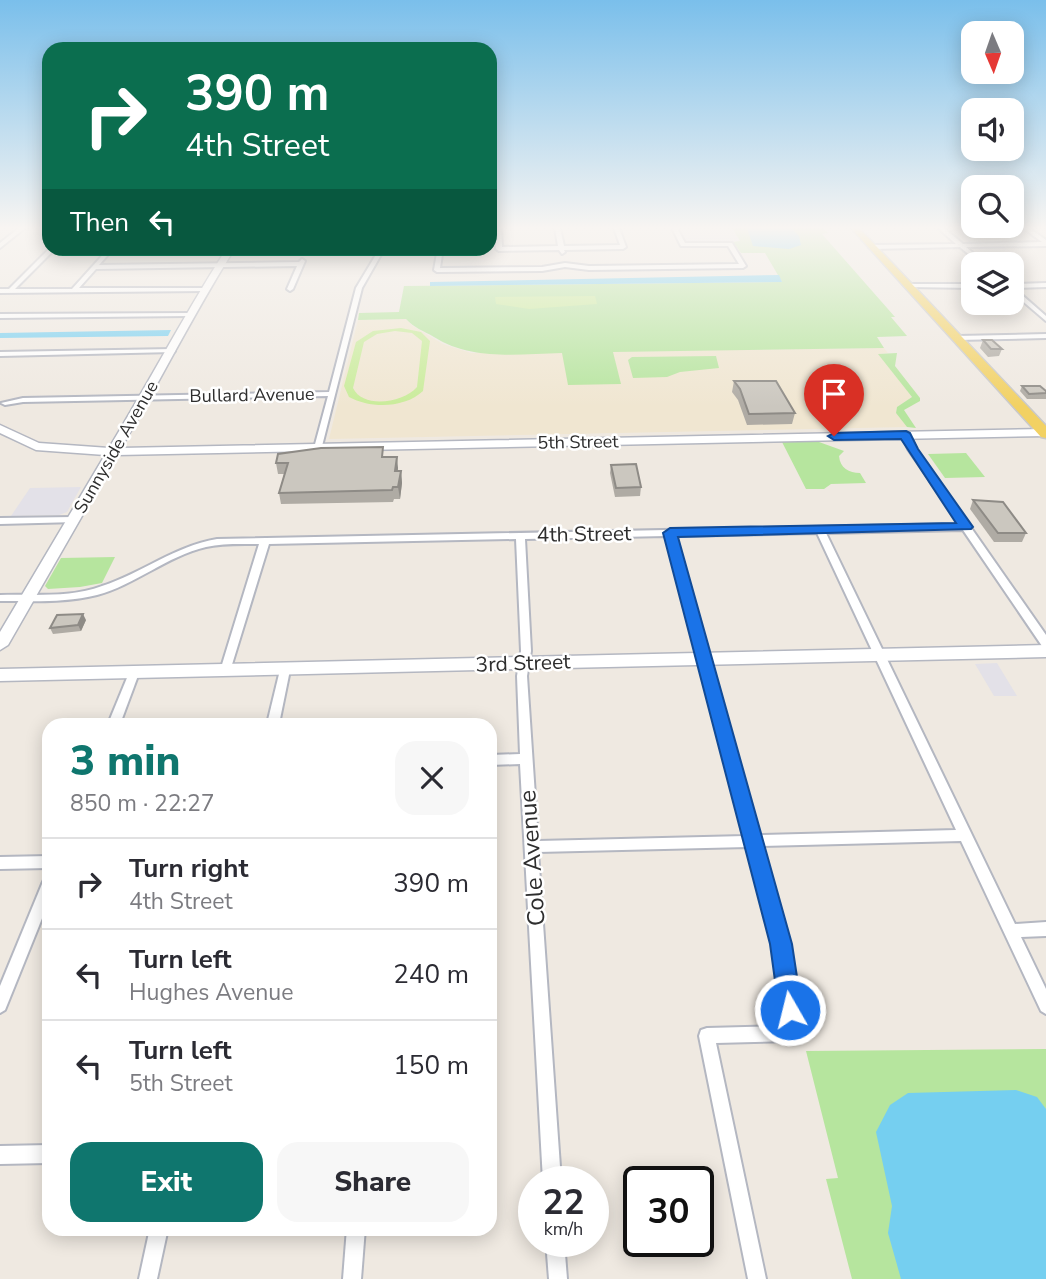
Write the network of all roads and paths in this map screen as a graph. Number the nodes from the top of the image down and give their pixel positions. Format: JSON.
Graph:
{"nodes":[{"id":1,"x":13,"y":288,"type":"edge"},
{"id":2,"x":76,"y":288,"type":"edge"},
{"id":3,"x":359,"y":288,"type":"edge"},
{"id":4,"x":912,"y":288,"type":"edge"},
{"id":5,"x":205,"y":289,"type":"joint"},
{"id":6,"x":74,"y":290,"type":"junction"},
{"id":7,"x":0,"y":291,"type":"edge"},
{"id":8,"x":10,"y":291,"type":"junction"},
{"id":9,"x":1024,"y":298,"type":"edge"},
{"id":10,"x":189,"y":314,"type":"junction"},
{"id":11,"x":0,"y":317,"type":"edge"},
{"id":12,"x":1046,"y":319,"type":"edge"},
{"id":13,"x":1046,"y":336,"type":"edge"},
{"id":14,"x":957,"y":338,"type":"junction"},
{"id":15,"x":172,"y":351,"type":"junction"},
{"id":16,"x":0,"y":354,"type":"edge"},
{"id":17,"x":331,"y":394,"type":"junction"},
{"id":18,"x":145,"y":398,"type":"junction"},
{"id":19,"x":5,"y":403,"type":"dead end"},
{"id":20,"x":0,"y":428,"type":"edge"},
{"id":21,"x":1046,"y":433,"type":"edge"},
{"id":22,"x":906,"y":435,"type":"junction"},
{"id":23,"x":318,"y":448,"type":"junction"},
{"id":24,"x":111,"y":452,"type":"junction"},
{"id":25,"x":74,"y":520,"type":"junction"},
{"id":26,"x":0,"y":522,"type":"edge"},
{"id":27,"x":966,"y":527,"type":"junction"},
{"id":28,"x":820,"y":529,"type":"junction"},
{"id":29,"x":670,"y":533,"type":"junction"},
{"id":30,"x":520,"y":536,"type":"junction"},
{"id":31,"x":265,"y":541,"type":"junction"},
{"id":32,"x":0,"y":598,"type":"edge"},
{"id":33,"x":28,"y":598,"type":"junction"},
{"id":34,"x":1046,"y":643,"type":"edge"},
{"id":35,"x":0,"y":645,"type":"edge"},
{"id":36,"x":1046,"y":651,"type":"edge"},
{"id":37,"x":881,"y":655,"type":"junction"},
{"id":38,"x":704,"y":659,"type":"junction"},
{"id":39,"x":524,"y":663,"type":"junction"},
{"id":40,"x":285,"y":670,"type":"junction"},
{"id":41,"x":225,"y":671,"type":"junction"},
{"id":42,"x":134,"y":673,"type":"junction"},
{"id":43,"x":0,"y":675,"type":"edge"},
{"id":44,"x":116,"y":718,"type":"edge"},
{"id":45,"x":274,"y":718,"type":"edge"},
{"id":46,"x":526,"y":759,"type":"junction"},
{"id":47,"x":497,"y":760,"type":"edge"},
{"id":48,"x":965,"y":835,"type":"junction"},
{"id":49,"x":752,"y":841,"type":"junction"},
{"id":50,"x":532,"y":847,"type":"junction"},
{"id":51,"x":42,"y":862,"type":"edge"},
{"id":52,"x":0,"y":863,"type":"edge"},
{"id":53,"x":42,"y":901,"type":"edge"},
{"id":54,"x":1046,"y":929,"type":"edge"},
{"id":55,"x":1010,"y":931,"type":"junction"},
{"id":56,"x":0,"y":1005,"type":"edge"},
{"id":57,"x":1046,"y":1006,"type":"edge"},
{"id":58,"x":42,"y":1154,"type":"edge"},
{"id":59,"x":0,"y":1156,"type":"edge"},
{"id":60,"x":551,"y":1166,"type":"edge"},
{"id":61,"x":157,"y":1236,"type":"edge"},
{"id":62,"x":355,"y":1236,"type":"edge"},
{"id":63,"x":556,"y":1257,"type":"edge"},
{"id":64,"x":148,"y":1279,"type":"edge"},
{"id":65,"x":352,"y":1279,"type":"edge"},
{"id":66,"x":558,"y":1279,"type":"edge"},
{"id":67,"x":757,"y":1279,"type":"edge"}],
"edges":[{"from":1,"to":8,"type":"street"},
{"from":2,"to":6,"type":"street"},
{"from":3,"to":17,"type":"street"},
{"from":4,"to":14,"type":"main road"},
{"from":5,"to":6,"type":"street"},
{"from":5,"to":10,"type":"main road","name":"Sunnyside Avenue"},
{"from":6,"to":8,"type":"street"},
{"from":7,"to":8,"type":"street"},
{"from":9,"to":12,"type":"street"},
{"from":10,"to":11,"type":"street"},
{"from":10,"to":15,"type":"main road","name":"Sunnyside Avenue"},
{"from":13,"to":14,"type":"street"},
{"from":14,"to":21,"type":"main road"},
{"from":15,"to":16,"type":"street"},
{"from":15,"to":18,"type":"main road","name":"Sunnyside Avenue"},
{"from":17,"to":18,"type":"street","name":"Bullard Avenue"},
{"from":17,"to":23,"type":"street"},
{"from":18,"to":19,"type":"street","name":"Bullard Avenue"},
{"from":18,"to":24,"type":"main road","name":"Sunnyside Avenue"},
{"from":20,"to":24,"type":"main road"},
{"from":21,"to":22,"type":"main road","name":"5th Street"},
{"from":22,"to":23,"type":"main road","name":"5th Street"},
{"from":22,"to":27,"type":"street"},
{"from":23,"to":24,"type":"main road","name":"5th Street"},
{"from":24,"to":25,"type":"main road","name":"Sunnyside Avenue"},
{"from":25,"to":26,"type":"street"},
{"from":25,"to":33,"type":"main road","name":"Sunnyside Avenue"},
{"from":27,"to":28,"type":"street","name":"4th Street"},
{"from":27,"to":34,"type":"street"},
{"from":28,"to":29,"type":"street","name":"4th Street"},
{"from":28,"to":37,"type":"street"},
{"from":29,"to":30,"type":"street","name":"4th Street"},
{"from":29,"to":38,"type":"street"},
{"from":30,"to":31,"type":"street","name":"4th Street"},
{"from":30,"to":39,"type":"street","name":"Cole Avenue"},
{"from":31,"to":33,"type":"street","name":"4th Street"},
{"from":31,"to":41,"type":"street"},
{"from":32,"to":33,"type":"street"},
{"from":33,"to":35,"type":"main road","name":"Sunnyside Avenue"},
{"from":36,"to":37,"type":"main road","name":"3rd Street"},
{"from":37,"to":38,"type":"main road","name":"3rd Street"},
{"from":37,"to":48,"type":"street"},
{"from":38,"to":39,"type":"main road","name":"3rd Street"},
{"from":38,"to":49,"type":"street"},
{"from":39,"to":40,"type":"main road","name":"3rd Street"},
{"from":39,"to":46,"type":"street","name":"Cole Avenue"},
{"from":40,"to":41,"type":"main road","name":"3rd Street"},
{"from":40,"to":45,"type":"street"},
{"from":41,"to":42,"type":"main road","name":"3rd Street"},
{"from":42,"to":43,"type":"main road","name":"3rd Street"},
{"from":42,"to":44,"type":"street"},
{"from":46,"to":47,"type":"street"},
{"from":46,"to":50,"type":"street","name":"Cole Avenue"},
{"from":48,"to":49,"type":"street"},
{"from":48,"to":55,"type":"street"},
{"from":49,"to":50,"type":"street"},
{"from":49,"to":67,"type":"street"},
{"from":50,"to":60,"type":"street","name":"Cole Avenue"},
{"from":51,"to":52,"type":"street"},
{"from":53,"to":56,"type":"street"},
{"from":54,"to":55,"type":"street"},
{"from":55,"to":57,"type":"street"},
{"from":58,"to":59,"type":"street"},
{"from":61,"to":64,"type":"street"},
{"from":62,"to":65,"type":"street"},
{"from":63,"to":66,"type":"street"}]}
